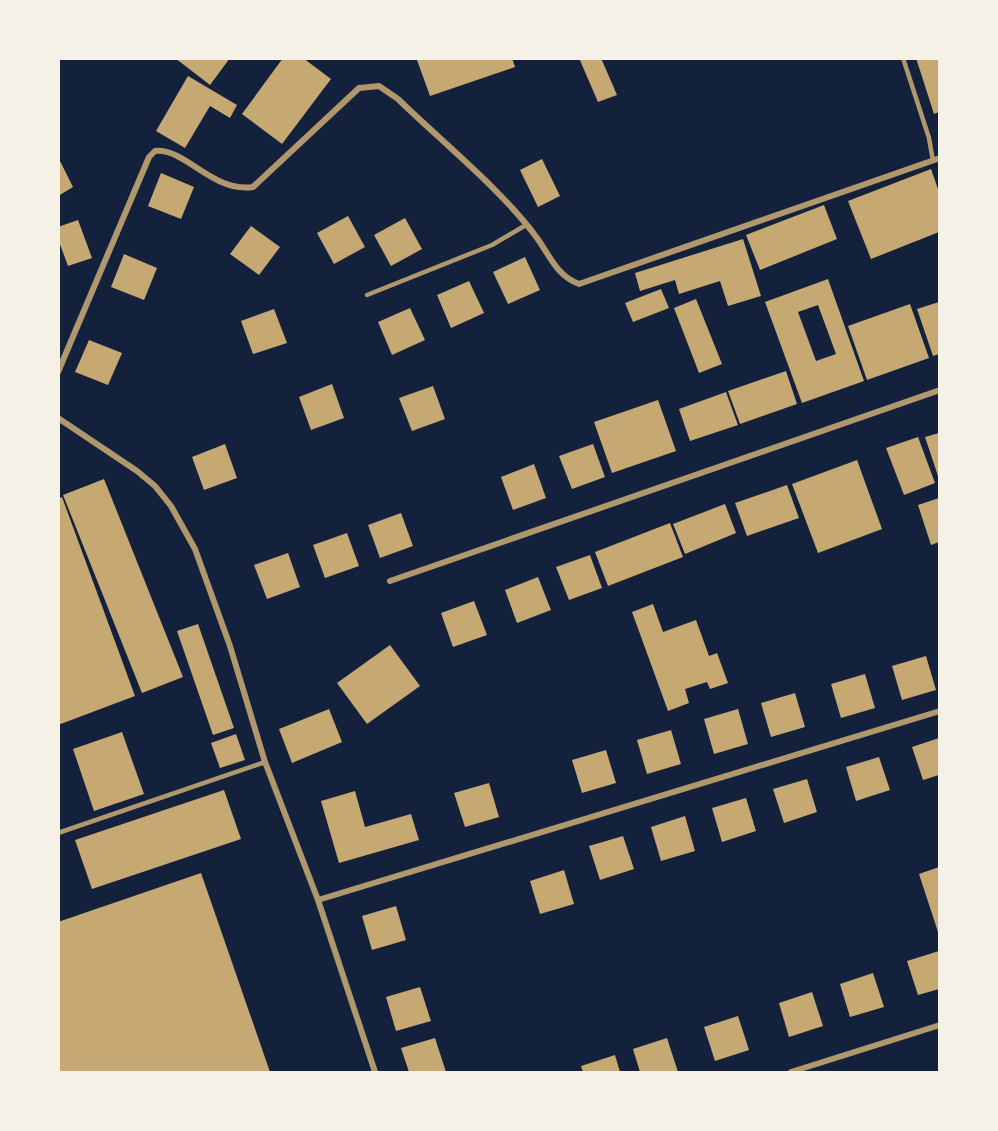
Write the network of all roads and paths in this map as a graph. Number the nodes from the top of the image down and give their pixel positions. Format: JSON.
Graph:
{"nodes":[{"id":1,"x":903,"y":58,"type":"edge"},
{"id":2,"x":936,"y":159,"type":"edge"},
{"id":3,"x":526,"y":225,"type":"junction"},
{"id":4,"x":367,"y":295,"type":"dead end"},
{"id":5,"x":58,"y":372,"type":"edge"},
{"id":6,"x":939,"y":390,"type":"edge"},
{"id":7,"x":58,"y":418,"type":"edge"},
{"id":8,"x":390,"y":581,"type":"dead end"},
{"id":9,"x":939,"y":711,"type":"edge"},
{"id":10,"x":265,"y":762,"type":"junction"},
{"id":11,"x":58,"y":833,"type":"edge"},
{"id":12,"x":318,"y":900,"type":"junction"},
{"id":13,"x":939,"y":1025,"type":"edge"},
{"id":14,"x":375,"y":1072,"type":"edge"},
{"id":15,"x":791,"y":1072,"type":"edge"}],
"edges":[{"from":1,"to":2,"type":"lane"},
{"from":2,"to":3,"type":"street"},
{"from":3,"to":4,"type":"lane"},
{"from":3,"to":5,"type":"street"},
{"from":6,"to":8,"type":"street"},
{"from":7,"to":10,"type":"street"},
{"from":9,"to":12,"type":"street"},
{"from":10,"to":11,"type":"lane"},
{"from":10,"to":12,"type":"street"},
{"from":12,"to":14,"type":"street"},
{"from":13,"to":15,"type":"street"}]}
